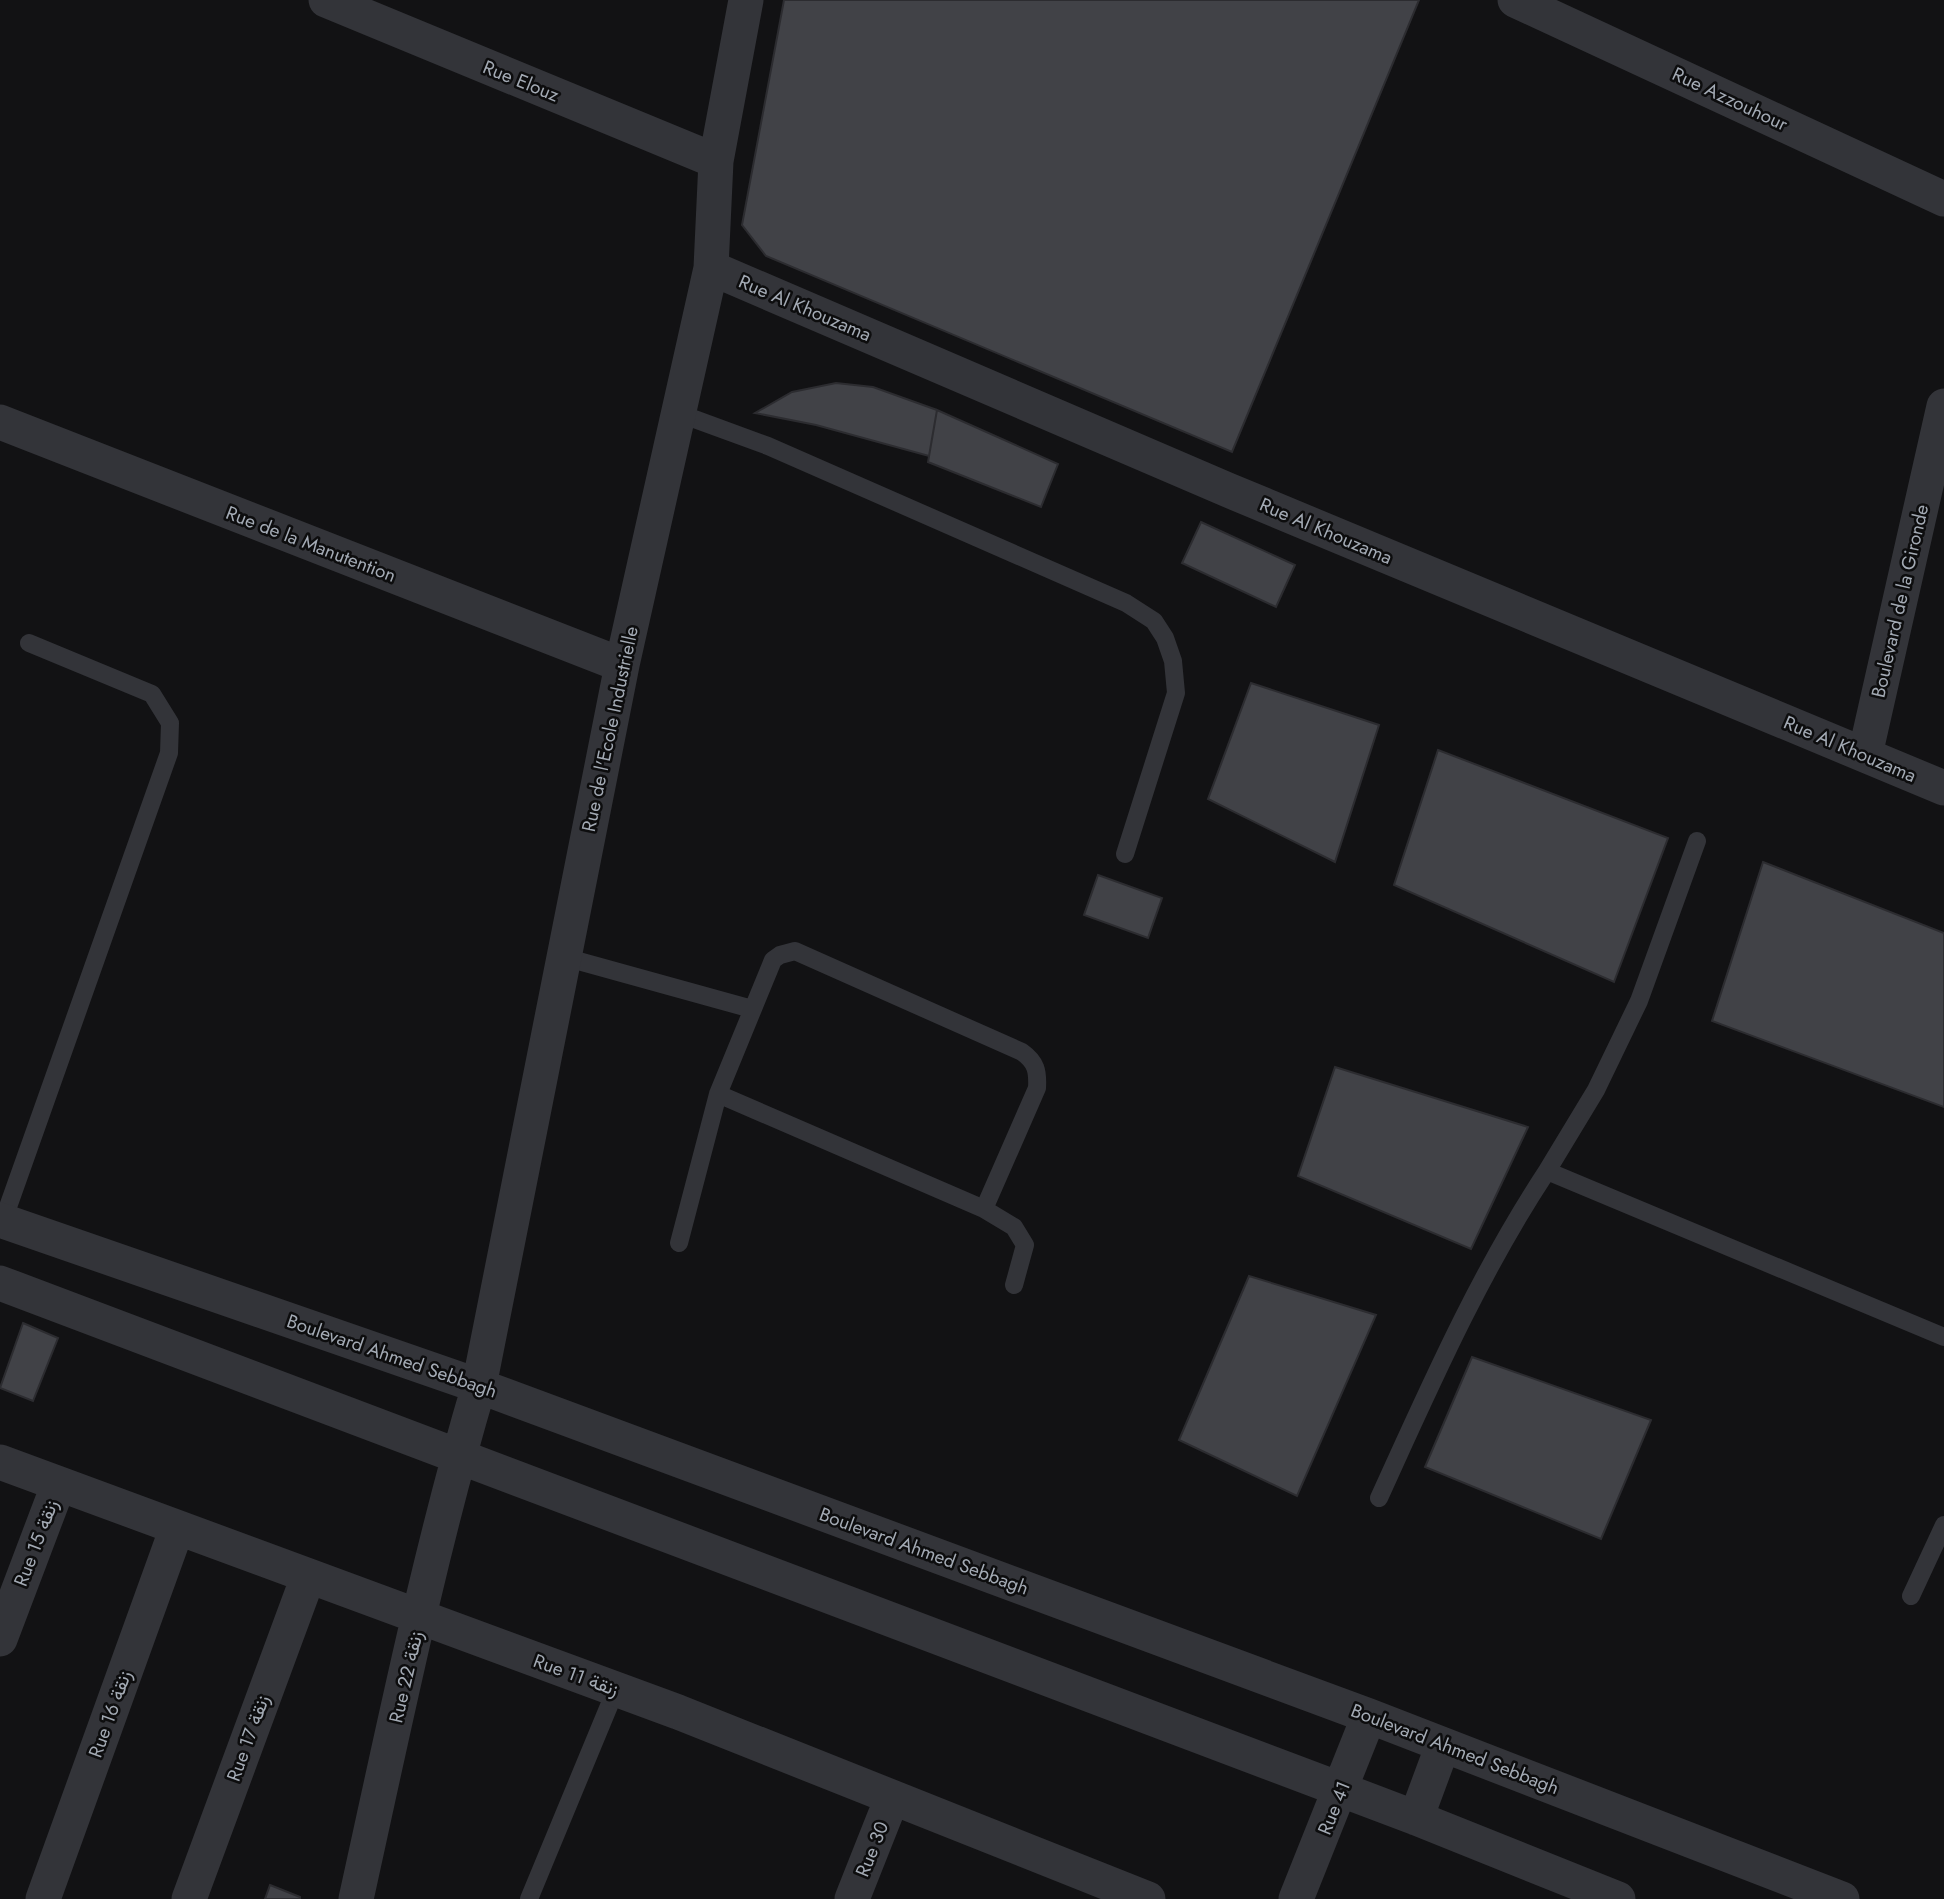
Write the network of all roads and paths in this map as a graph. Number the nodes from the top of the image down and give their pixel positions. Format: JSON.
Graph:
{"nodes":[{"id":1,"x":326,"y":0,"type":"edge"},
{"id":2,"x":746,"y":0,"type":"edge"},
{"id":3,"x":1516,"y":0,"type":"edge"},
{"id":4,"x":716,"y":161,"type":"junction"},
{"id":5,"x":1944,"y":199,"type":"edge"},
{"id":6,"x":711,"y":268,"type":"junction"},
{"id":7,"x":1944,"y":406,"type":"edge"},
{"id":8,"x":678,"y":413,"type":"junction"},
{"id":9,"x":0,"y":422,"type":"edge"},
{"id":10,"x":29,"y":643,"type":"dead end"},
{"id":11,"x":622,"y":665,"type":"junction"},
{"id":12,"x":1866,"y":755,"type":"junction"},
{"id":13,"x":1944,"y":788,"type":"edge"},
{"id":14,"x":1697,"y":841,"type":"dead end"},
{"id":15,"x":1125,"y":854,"type":"dead end"},
{"id":16,"x":564,"y":957,"type":"junction"},
{"id":17,"x":752,"y":1009,"type":"junction"},
{"id":18,"x":718,"y":1094,"type":"junction"},
{"id":19,"x":1547,"y":1171,"type":"junction"},
{"id":20,"x":984,"y":1209,"type":"junction"},
{"id":21,"x":1,"y":1223,"type":"edge"},
{"id":22,"x":679,"y":1242,"type":"dead end"},
{"id":23,"x":0,"y":1283,"type":"edge"},
{"id":24,"x":1014,"y":1285,"type":"dead end"},
{"id":25,"x":1944,"y":1337,"type":"edge"},
{"id":26,"x":479,"y":1386,"type":"junction"},
{"id":27,"x":459,"y":1456,"type":"junction"},
{"id":28,"x":0,"y":1462,"type":"edge"},
{"id":29,"x":58,"y":1486,"type":"junction"},
{"id":30,"x":1379,"y":1498,"type":"dead end"},
{"id":31,"x":1944,"y":1525,"type":"edge"},
{"id":32,"x":177,"y":1528,"type":"junction"},
{"id":33,"x":307,"y":1577,"type":"junction"},
{"id":34,"x":1911,"y":1596,"type":"dead end"},
{"id":35,"x":419,"y":1618,"type":"junction"},
{"id":36,"x":0,"y":1639,"type":"edge"},
{"id":37,"x":616,"y":1689,"type":"junction"},
{"id":38,"x":1369,"y":1716,"type":"junction"},
{"id":39,"x":1443,"y":1745,"type":"junction"},
{"id":40,"x":1341,"y":1790,"type":"junction"},
{"id":41,"x":892,"y":1798,"type":"junction"},
{"id":42,"x":1416,"y":1818,"type":"junction"},
{"id":43,"x":43,"y":1899,"type":"edge"},
{"id":44,"x":189,"y":1899,"type":"edge"},
{"id":45,"x":356,"y":1899,"type":"edge"},
{"id":46,"x":529,"y":1899,"type":"edge"},
{"id":47,"x":852,"y":1899,"type":"edge"},
{"id":48,"x":1148,"y":1899,"type":"edge"},
{"id":49,"x":1296,"y":1899,"type":"edge"},
{"id":50,"x":1618,"y":1899,"type":"edge"},
{"id":51,"x":1842,"y":1899,"type":"edge"}],
"edges":[{"from":1,"to":4,"type":"street","name":"Rue Elouz"},
{"from":2,"to":4,"type":"street","name":"Rue de l'Ecole Industrielle"},
{"from":3,"to":5,"type":"street","name":"Rue Azzouhour"},
{"from":4,"to":6,"type":"street","name":"Rue de l'Ecole Industrielle"},
{"from":6,"to":8,"type":"street","name":"Rue de l'Ecole Industrielle"},
{"from":6,"to":12,"type":"street","name":"Rue Al Khouzama"},
{"from":7,"to":12,"type":"street","name":"Boulevard de la Gironde"},
{"from":8,"to":11,"type":"street","name":"Rue de l'Ecole Industrielle"},
{"from":8,"to":15,"type":"lane"},
{"from":9,"to":11,"type":"street","name":"Rue de la Manutention"},
{"from":10,"to":21,"type":"lane"},
{"from":11,"to":16,"type":"street","name":"Rue de l'Ecole Industrielle"},
{"from":12,"to":13,"type":"street","name":"Rue Al Khouzama"},
{"from":14,"to":19,"type":"lane"},
{"from":16,"to":17,"type":"lane"},
{"from":16,"to":26,"type":"street","name":"Rue de l'Ecole Industrielle"},
{"from":17,"to":18,"type":"lane"},
{"from":17,"to":20,"type":"lane"},
{"from":18,"to":20,"type":"lane"},
{"from":18,"to":22,"type":"lane"},
{"from":19,"to":25,"type":"lane"},
{"from":19,"to":30,"type":"lane"},
{"from":20,"to":24,"type":"lane"},
{"from":21,"to":26,"type":"street","name":"Boulevard Ahmed Sebbagh"},
{"from":23,"to":27,"type":"street"},
{"from":26,"to":27,"type":"street","name":"Rue de l'Ecole Industrielle"},
{"from":26,"to":38,"type":"street","name":"Boulevard Ahmed Sebbagh"},
{"from":27,"to":35,"type":"street","name":"Rue 22 زنقة"},
{"from":27,"to":40,"type":"street"},
{"from":28,"to":29,"type":"street","name":"Rue 11 زنقة"},
{"from":29,"to":32,"type":"street","name":"Rue 11 زنقة"},
{"from":29,"to":36,"type":"street","name":"Rue 15 زنقة"},
{"from":31,"to":34,"type":"lane"},
{"from":32,"to":33,"type":"street","name":"Rue 11 زنقة"},
{"from":32,"to":43,"type":"street","name":"Rue 16 زنقة"},
{"from":33,"to":35,"type":"street","name":"Rue 11 زنقة"},
{"from":33,"to":44,"type":"street","name":"Rue 17 زنقة"},
{"from":35,"to":37,"type":"street","name":"Rue 11 زنقة"},
{"from":35,"to":45,"type":"street","name":"Rue 22 زنقة"},
{"from":37,"to":41,"type":"street","name":"Rue 11 زنقة"},
{"from":37,"to":46,"type":"lane"},
{"from":38,"to":39,"type":"street","name":"Boulevard Ahmed Sebbagh"},
{"from":38,"to":40,"type":"street","name":"Rue 41"},
{"from":39,"to":42,"type":"street"},
{"from":39,"to":51,"type":"street","name":"Boulevard Ahmed Sebbagh"},
{"from":40,"to":42,"type":"street"},
{"from":40,"to":49,"type":"street","name":"Rue 41"},
{"from":41,"to":47,"type":"street","name":"Rue 30"},
{"from":41,"to":48,"type":"street","name":"Rue 11 زنقة"},
{"from":42,"to":50,"type":"street"}]}
